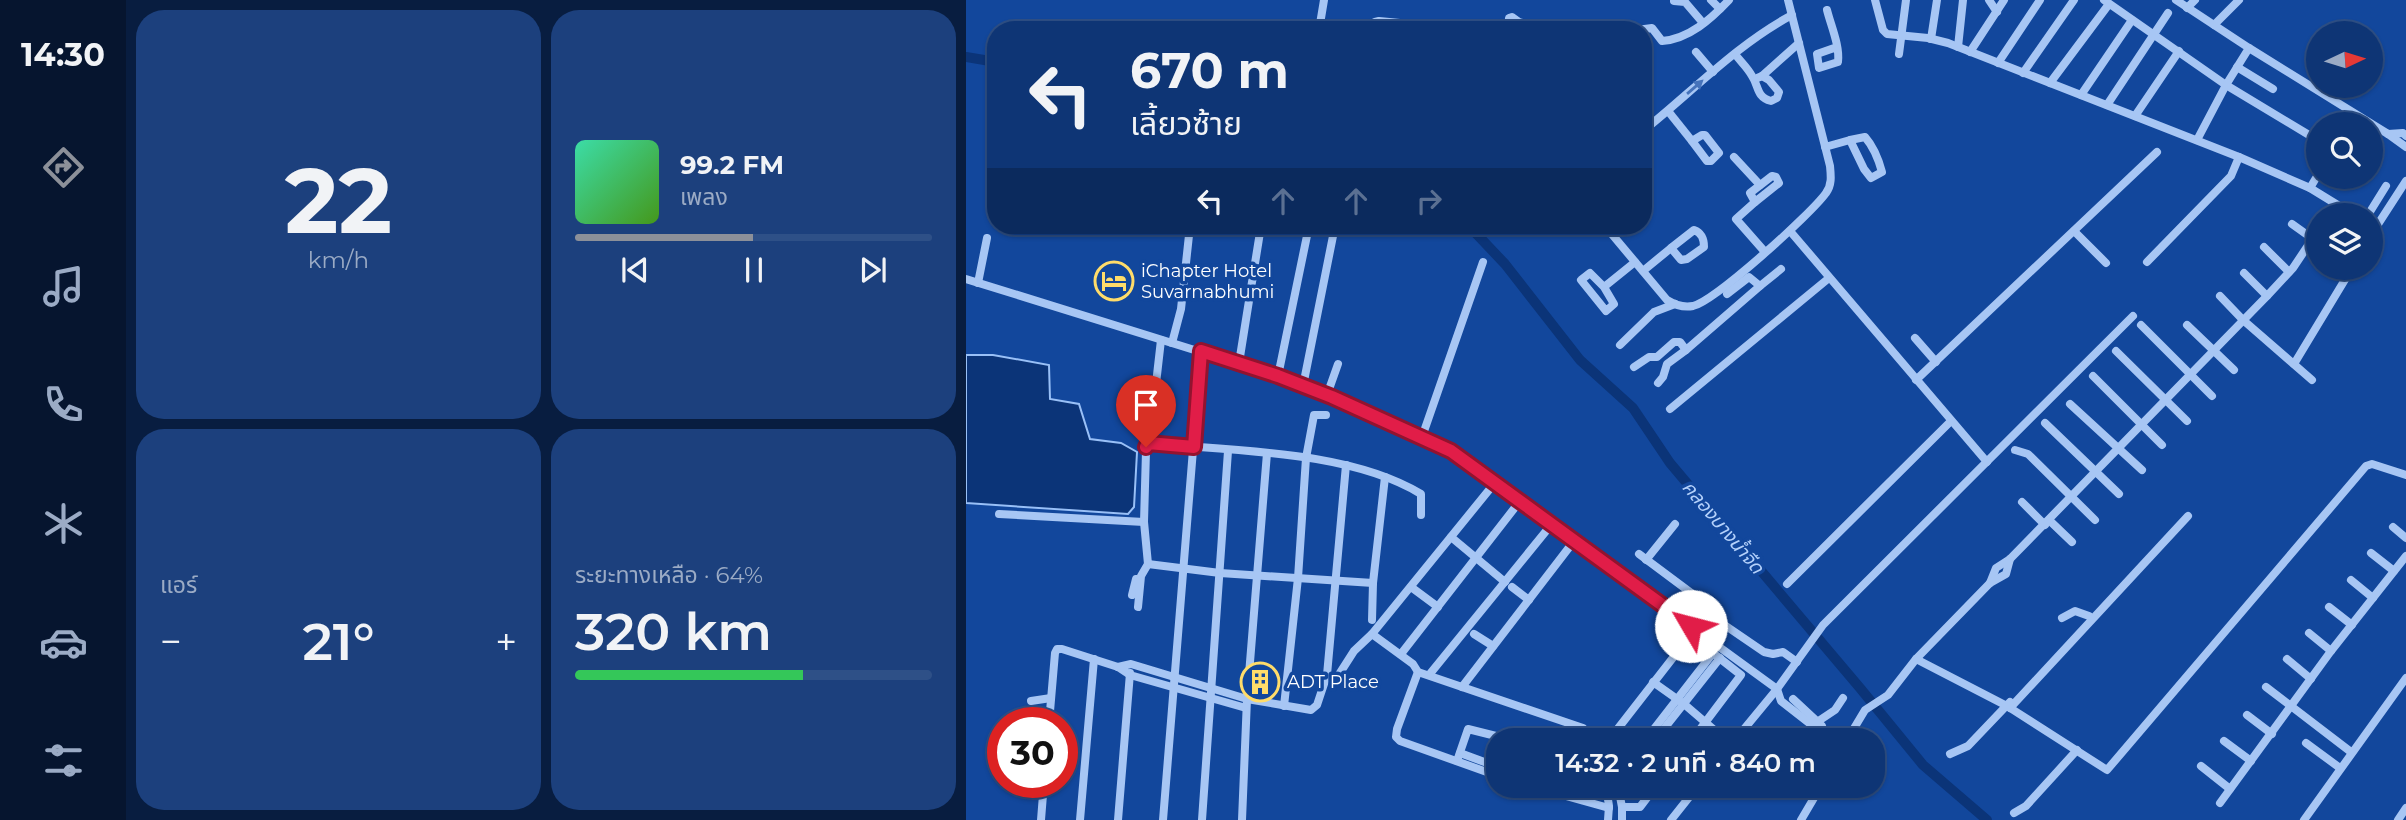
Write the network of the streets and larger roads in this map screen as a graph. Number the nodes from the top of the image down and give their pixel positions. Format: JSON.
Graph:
{"nodes":[{"id":1,"x":1324,"y":0,"type":"edge"},
{"id":2,"x":1711,"y":0,"type":"edge"},
{"id":3,"x":1729,"y":0,"type":"edge"},
{"id":4,"x":1788,"y":0,"type":"edge"},
{"id":5,"x":1875,"y":0,"type":"edge"},
{"id":6,"x":1906,"y":0,"type":"edge"},
{"id":7,"x":1937,"y":0,"type":"edge"},
{"id":8,"x":1963,"y":0,"type":"edge"},
{"id":9,"x":1989,"y":0,"type":"edge"},
{"id":10,"x":2004,"y":0,"type":"edge"},
{"id":11,"x":2040,"y":0,"type":"edge"},
{"id":12,"x":2074,"y":0,"type":"edge"},
{"id":13,"x":2176,"y":0,"type":"edge"},
{"id":14,"x":2195,"y":0,"type":"edge"},
{"id":15,"x":2239,"y":0,"type":"edge"},
{"id":16,"x":1674,"y":1,"type":"edge"},
{"id":17,"x":2106,"y":2,"type":"edge"},
{"id":18,"x":2188,"y":8,"type":"junction"},
{"id":19,"x":1720,"y":9,"type":"junction"},
{"id":20,"x":1827,"y":10,"type":"dead end"},
{"id":21,"x":1997,"y":12,"type":"junction"},
{"id":22,"x":2168,"y":13,"type":"dead end"},
{"id":23,"x":1792,"y":15,"type":"junction"},
{"id":24,"x":2132,"y":20,"type":"junction"},
{"id":25,"x":1320,"y":21,"type":"edge"},
{"id":26,"x":1703,"y":23,"type":"junction"},
{"id":27,"x":2214,"y":25,"type":"junction"},
{"id":28,"x":1652,"y":28,"type":"edge"},
{"id":29,"x":1902,"y":35,"type":"junction"},
{"id":30,"x":2154,"y":35,"type":"junction"},
{"id":31,"x":1931,"y":39,"type":"junction"},
{"id":32,"x":1799,"y":43,"type":"junction"},
{"id":33,"x":1837,"y":47,"type":"junction"},
{"id":34,"x":1958,"y":47,"type":"junction"},
{"id":35,"x":2249,"y":48,"type":"junction"},
{"id":36,"x":2179,"y":51,"type":"junction"},
{"id":37,"x":1696,"y":52,"type":"dead end"},
{"id":38,"x":1970,"y":52,"type":"junction"},
{"id":39,"x":1735,"y":54,"type":"junction"},
{"id":40,"x":1899,"y":54,"type":"dead end"},
{"id":41,"x":1998,"y":63,"type":"junction"},
{"id":42,"x":2237,"y":67,"type":"junction"},
{"id":43,"x":1819,"y":68,"type":"junction"},
{"id":44,"x":1713,"y":72,"type":"junction"},
{"id":45,"x":1806,"y":72,"type":"junction"},
{"id":46,"x":2023,"y":72,"type":"junction"},
{"id":47,"x":2050,"y":83,"type":"junction"},
{"id":48,"x":2227,"y":85,"type":"junction"},
{"id":49,"x":2273,"y":89,"type":"dead end"},
{"id":50,"x":2081,"y":95,"type":"junction"},
{"id":51,"x":2107,"y":105,"type":"junction"},
{"id":52,"x":1668,"y":111,"type":"junction"},
{"id":53,"x":2352,"y":112,"type":"edge"},
{"id":54,"x":2135,"y":116,"type":"junction"},
{"id":55,"x":1652,"y":123,"type":"edge"},
{"id":56,"x":2383,"y":127,"type":"edge"},
{"id":57,"x":2390,"y":130,"type":"junction"},
{"id":58,"x":2306,"y":133,"type":"edge"},
{"id":59,"x":2404,"y":134,"type":"edge"},
{"id":60,"x":2197,"y":140,"type":"junction"},
{"id":61,"x":1692,"y":141,"type":"dead end"},
{"id":62,"x":1850,"y":141,"type":"junction"},
{"id":63,"x":2406,"y":147,"type":"edge"},
{"id":64,"x":1825,"y":148,"type":"junction"},
{"id":65,"x":2157,"y":152,"type":"dead end"},
{"id":66,"x":1734,"y":156,"type":"dead end"},
{"id":67,"x":2239,"y":157,"type":"junction"},
{"id":68,"x":2406,"y":181,"type":"edge"},
{"id":69,"x":1760,"y":186,"type":"junction"},
{"id":70,"x":2306,"y":186,"type":"edge"},
{"id":71,"x":2386,"y":186,"type":"dead end"},
{"id":72,"x":2312,"y":189,"type":"edge"},
{"id":73,"x":2402,"y":194,"type":"edge"},
{"id":74,"x":1755,"y":202,"type":"junction"},
{"id":75,"x":2332,"y":203,"type":"edge"},
{"id":76,"x":2375,"y":203,"type":"edge"},
{"id":77,"x":2383,"y":217,"type":"edge"},
{"id":78,"x":2292,"y":224,"type":"dead end"},
{"id":79,"x":1790,"y":231,"type":"junction"},
{"id":80,"x":2074,"y":231,"type":"junction"},
{"id":81,"x":2306,"y":234,"type":"edge"},
{"id":82,"x":1189,"y":235,"type":"edge"},
{"id":83,"x":1260,"y":235,"type":"edge"},
{"id":84,"x":1307,"y":235,"type":"edge"},
{"id":85,"x":1333,"y":235,"type":"edge"},
{"id":86,"x":1612,"y":235,"type":"edge"},
{"id":87,"x":987,"y":238,"type":"dead end"},
{"id":88,"x":2264,"y":247,"type":"dead end"},
{"id":89,"x":1671,"y":248,"type":"dead end"},
{"id":90,"x":2306,"y":249,"type":"edge"},
{"id":91,"x":1765,"y":252,"type":"junction"},
{"id":92,"x":1483,"y":262,"type":"dead end"},
{"id":93,"x":1635,"y":262,"type":"junction"},
{"id":94,"x":2106,"y":262,"type":"dead end"},
{"id":95,"x":2147,"y":262,"type":"dead end"},
{"id":96,"x":1781,"y":269,"type":"dead end"},
{"id":97,"x":1643,"y":271,"type":"junction"},
{"id":98,"x":2290,"y":272,"type":"junction"},
{"id":99,"x":2244,"y":273,"type":"dead end"},
{"id":100,"x":1829,"y":278,"type":"junction"},
{"id":101,"x":966,"y":279,"type":"edge"},
{"id":102,"x":2345,"y":280,"type":"edge"},
{"id":103,"x":978,"y":283,"type":"junction"},
{"id":104,"x":1760,"y":286,"type":"junction"},
{"id":105,"x":1604,"y":288,"type":"junction"},
{"id":106,"x":1724,"y":290,"type":"junction"},
{"id":107,"x":2220,"y":296,"type":"dead end"},
{"id":108,"x":2267,"y":296,"type":"junction"},
{"id":109,"x":1675,"y":304,"type":"junction"},
{"id":110,"x":1736,"y":305,"type":"junction"},
{"id":111,"x":2133,"y":316,"type":"dead end"},
{"id":112,"x":2244,"y":320,"type":"junction"},
{"id":113,"x":2141,"y":325,"type":"dead end"},
{"id":114,"x":2187,"y":325,"type":"dead end"},
{"id":115,"x":1915,"y":338,"type":"dead end"},
{"id":116,"x":1161,"y":340,"type":"junction"},
{"id":117,"x":1172,"y":343,"type":"junction"},
{"id":118,"x":1620,"y":345,"type":"dead end"},
{"id":119,"x":1686,"y":350,"type":"junction"},
{"id":120,"x":1201,"y":351,"type":"junction"},
{"id":121,"x":2116,"y":351,"type":"dead end"},
{"id":122,"x":2214,"y":351,"type":"junction"},
{"id":123,"x":1657,"y":357,"type":"junction"},
{"id":124,"x":1936,"y":362,"type":"junction"},
{"id":125,"x":1239,"y":363,"type":"junction"},
{"id":126,"x":1338,"y":364,"type":"dead end"},
{"id":127,"x":1667,"y":364,"type":"junction"},
{"id":128,"x":2294,"y":364,"type":"junction"},
{"id":129,"x":1634,"y":367,"type":"dead end"},
{"id":130,"x":2234,"y":370,"type":"dead end"},
{"id":131,"x":2190,"y":374,"type":"junction"},
{"id":132,"x":1278,"y":376,"type":"junction"},
{"id":133,"x":2093,"y":376,"type":"dead end"},
{"id":134,"x":1916,"y":380,"type":"junction"},
{"id":135,"x":2312,"y":380,"type":"dead end"},
{"id":136,"x":1658,"y":383,"type":"dead end"},
{"id":137,"x":1303,"y":386,"type":"junction"},
{"id":138,"x":1327,"y":395,"type":"junction"},
{"id":139,"x":2212,"y":396,"type":"dead end"},
{"id":140,"x":2165,"y":400,"type":"junction"},
{"id":141,"x":2070,"y":404,"type":"dead end"},
{"id":142,"x":1670,"y":410,"type":"dead end"},
{"id":143,"x":1326,"y":415,"type":"dead end"},
{"id":144,"x":1951,"y":421,"type":"junction"},
{"id":145,"x":2187,"y":421,"type":"dead end"},
{"id":146,"x":2045,"y":423,"type":"dead end"},
{"id":147,"x":2141,"y":424,"type":"junction"},
{"id":148,"x":1422,"y":437,"type":"junction"},
{"id":149,"x":1148,"y":443,"type":"junction"},
{"id":150,"x":2162,"y":445,"type":"dead end"},
{"id":151,"x":1194,"y":447,"type":"junction"},
{"id":152,"x":2117,"y":449,"type":"junction"},
{"id":153,"x":2015,"y":450,"type":"dead end"},
{"id":154,"x":1228,"y":451,"type":"junction"},
{"id":155,"x":1267,"y":453,"type":"junction"},
{"id":156,"x":1306,"y":458,"type":"junction"},
{"id":157,"x":1987,"y":462,"type":"junction"},
{"id":158,"x":1346,"y":465,"type":"junction"},
{"id":159,"x":2142,"y":470,"type":"dead end"},
{"id":160,"x":2094,"y":472,"type":"junction"},
{"id":161,"x":2406,"y":475,"type":"edge"},
{"id":162,"x":1385,"y":477,"type":"junction"},
{"id":163,"x":1489,"y":490,"type":"dead end"},
{"id":164,"x":2119,"y":495,"type":"dead end"},
{"id":165,"x":2071,"y":497,"type":"junction"},
{"id":166,"x":1520,"y":501,"type":"junction"},
{"id":167,"x":2022,"y":502,"type":"dead end"},
{"id":168,"x":999,"y":514,"type":"dead end"},
{"id":169,"x":1421,"y":515,"type":"dead end"},
{"id":170,"x":2188,"y":516,"type":"dead end"},
{"id":171,"x":2095,"y":520,"type":"dead end"},
{"id":172,"x":1144,"y":522,"type":"junction"},
{"id":173,"x":2047,"y":522,"type":"junction"},
{"id":174,"x":1675,"y":524,"type":"dead end"},
{"id":175,"x":1551,"y":525,"type":"junction"},
{"id":176,"x":2393,"y":527,"type":"dead end"},
{"id":177,"x":1451,"y":537,"type":"junction"},
{"id":178,"x":2406,"y":538,"type":"edge"},
{"id":179,"x":1574,"y":541,"type":"junction"},
{"id":180,"x":2072,"y":542,"type":"dead end"},
{"id":181,"x":2371,"y":553,"type":"dead end"},
{"id":182,"x":2406,"y":556,"type":"edge"},
{"id":183,"x":1476,"y":557,"type":"junction"},
{"id":184,"x":1147,"y":565,"type":"junction"},
{"id":185,"x":1183,"y":569,"type":"junction"},
{"id":186,"x":2394,"y":571,"type":"junction"},
{"id":187,"x":1220,"y":573,"type":"junction"},
{"id":188,"x":1257,"y":575,"type":"junction"},
{"id":189,"x":1298,"y":578,"type":"junction"},
{"id":190,"x":2125,"y":578,"type":"dead end"},
{"id":191,"x":2351,"y":580,"type":"dead end"},
{"id":192,"x":1336,"y":581,"type":"junction"},
{"id":193,"x":1373,"y":583,"type":"junction"},
{"id":194,"x":1508,"y":584,"type":"junction"},
{"id":195,"x":1787,"y":584,"type":"dead end"},
{"id":196,"x":1411,"y":587,"type":"junction"},
{"id":197,"x":1132,"y":595,"type":"dead end"},
{"id":198,"x":2373,"y":598,"type":"junction"},
{"id":199,"x":1529,"y":600,"type":"junction"},
{"id":200,"x":1138,"y":607,"type":"dead end"},
{"id":201,"x":1438,"y":607,"type":"junction"},
{"id":202,"x":2329,"y":607,"type":"dead end"},
{"id":203,"x":1704,"y":611,"type":"junction"},
{"id":204,"x":2089,"y":617,"type":"junction"},
{"id":205,"x":2062,"y":618,"type":"dead end"},
{"id":206,"x":1372,"y":620,"type":"dead end"},
{"id":207,"x":2352,"y":625,"type":"junction"},
{"id":208,"x":1692,"y":630,"type":"junction"},
{"id":209,"x":2309,"y":633,"type":"dead end"},
{"id":210,"x":1372,"y":634,"type":"junction"},
{"id":211,"x":1474,"y":634,"type":"dead end"},
{"id":212,"x":1493,"y":646,"type":"junction"},
{"id":213,"x":2331,"y":651,"type":"junction"},
{"id":214,"x":1401,"y":654,"type":"junction"},
{"id":215,"x":1716,"y":656,"type":"junction"},
{"id":216,"x":1094,"y":659,"type":"junction"},
{"id":217,"x":1916,"y":659,"type":"junction"},
{"id":218,"x":2287,"y":659,"type":"dead end"},
{"id":219,"x":1797,"y":662,"type":"junction"},
{"id":220,"x":1130,"y":664,"type":"junction"},
{"id":221,"x":1118,"y":667,"type":"junction"},
{"id":222,"x":1419,"y":672,"type":"junction"},
{"id":223,"x":1130,"y":675,"type":"junction"},
{"id":224,"x":1429,"y":675,"type":"junction"},
{"id":225,"x":1338,"y":676,"type":"dead end"},
{"id":226,"x":1174,"y":678,"type":"junction"},
{"id":227,"x":2406,"y":678,"type":"edge"},
{"id":228,"x":2311,"y":679,"type":"junction"},
{"id":229,"x":1653,"y":682,"type":"junction"},
{"id":230,"x":1211,"y":687,"type":"junction"},
{"id":231,"x":1461,"y":687,"type":"junction"},
{"id":232,"x":2266,"y":687,"type":"dead end"},
{"id":233,"x":1174,"y":688,"type":"junction"},
{"id":234,"x":1778,"y":693,"type":"junction"},
{"id":235,"x":1051,"y":698,"type":"junction"},
{"id":236,"x":1843,"y":698,"type":"dead end"},
{"id":237,"x":1210,"y":699,"type":"junction"},
{"id":238,"x":1793,"y":699,"type":"dead end"},
{"id":239,"x":1031,"y":701,"type":"dead end"},
{"id":240,"x":1681,"y":702,"type":"junction"},
{"id":241,"x":1247,"y":704,"type":"junction"},
{"id":242,"x":1284,"y":706,"type":"junction"},
{"id":243,"x":1050,"y":707,"type":"edge"},
{"id":244,"x":2008,"y":707,"type":"junction"},
{"id":245,"x":2292,"y":707,"type":"junction"},
{"id":246,"x":2247,"y":715,"type":"dead end"},
{"id":247,"x":1817,"y":722,"type":"junction"},
{"id":248,"x":1705,"y":723,"type":"junction"},
{"id":249,"x":1583,"y":728,"type":"edge"},
{"id":250,"x":1618,"y":728,"type":"edge"},
{"id":251,"x":1656,"y":728,"type":"edge"},
{"id":252,"x":1663,"y":728,"type":"edge"},
{"id":253,"x":1701,"y":728,"type":"edge"},
{"id":254,"x":1711,"y":728,"type":"edge"},
{"id":255,"x":1746,"y":728,"type":"edge"},
{"id":256,"x":1816,"y":728,"type":"edge"},
{"id":257,"x":1823,"y":728,"type":"edge"},
{"id":258,"x":1853,"y":728,"type":"edge"},
{"id":259,"x":1486,"y":734,"type":"edge"},
{"id":260,"x":2272,"y":734,"type":"junction"},
{"id":261,"x":2224,"y":741,"type":"dead end"},
{"id":262,"x":2306,"y":743,"type":"dead end"},
{"id":263,"x":2077,"y":750,"type":"junction"},
{"id":264,"x":2351,"y":752,"type":"junction"},
{"id":265,"x":1950,"y":754,"type":"dead end"},
{"id":266,"x":1459,"y":757,"type":"junction"},
{"id":267,"x":2251,"y":761,"type":"junction"},
{"id":268,"x":1486,"y":764,"type":"edge"},
{"id":269,"x":2201,"y":766,"type":"dead end"},
{"id":270,"x":2340,"y":768,"type":"junction"},
{"id":271,"x":1486,"y":770,"type":"edge"},
{"id":272,"x":2230,"y":789,"type":"junction"},
{"id":273,"x":1043,"y":798,"type":"edge"},
{"id":274,"x":1573,"y":798,"type":"edge"},
{"id":275,"x":1608,"y":798,"type":"edge"},
{"id":276,"x":1620,"y":798,"type":"edge"},
{"id":277,"x":1647,"y":798,"type":"edge"},
{"id":278,"x":1689,"y":798,"type":"edge"},
{"id":279,"x":1814,"y":798,"type":"edge"},
{"id":280,"x":2220,"y":803,"type":"dead end"},
{"id":281,"x":1622,"y":807,"type":"junction"},
{"id":282,"x":1609,"y":808,"type":"junction"},
{"id":283,"x":2406,"y":808,"type":"edge"},
{"id":284,"x":2014,"y":813,"type":"dead end"},
{"id":285,"x":2401,"y":819,"type":"edge"},
{"id":286,"x":1041,"y":820,"type":"edge"},
{"id":287,"x":1080,"y":820,"type":"edge"},
{"id":288,"x":1118,"y":820,"type":"edge"},
{"id":289,"x":1163,"y":820,"type":"edge"},
{"id":290,"x":1202,"y":820,"type":"edge"},
{"id":291,"x":1242,"y":820,"type":"edge"},
{"id":292,"x":1608,"y":820,"type":"edge"},
{"id":293,"x":1622,"y":820,"type":"edge"},
{"id":294,"x":1671,"y":820,"type":"edge"},
{"id":295,"x":1801,"y":820,"type":"edge"},
{"id":296,"x":2306,"y":820,"type":"edge"}],
"edges":[{"from":1,"to":25,"type":"street"},
{"from":2,"to":19,"type":"street"},
{"from":3,"to":19,"type":"street"},
{"from":4,"to":23,"type":"street"},
{"from":5,"to":29,"type":"street"},
{"from":6,"to":29,"type":"street"},
{"from":7,"to":31,"type":"street"},
{"from":8,"to":34,"type":"street"},
{"from":9,"to":21,"type":"street"},
{"from":10,"to":21,"type":"street"},
{"from":11,"to":41,"type":"street"},
{"from":12,"to":46,"type":"street"},
{"from":13,"to":18,"type":"street"},
{"from":14,"to":18,"type":"street"},
{"from":15,"to":27,"type":"street"},
{"from":16,"to":26,"type":"street"},
{"from":17,"to":24,"type":"street"},
{"from":17,"to":47,"type":"street"},
{"from":18,"to":27,"type":"street"},
{"from":19,"to":26,"type":"street"},
{"from":20,"to":33,"type":"street"},
{"from":21,"to":38,"type":"street"},
{"from":22,"to":30,"type":"street"},
{"from":23,"to":32,"type":"street"},
{"from":23,"to":39,"type":"street"},
{"from":24,"to":30,"type":"street"},
{"from":24,"to":50,"type":"street"},
{"from":26,"to":28,"type":"street"},
{"from":27,"to":35,"type":"street"},
{"from":29,"to":31,"type":"street"},
{"from":29,"to":40,"type":"street"},
{"from":30,"to":36,"type":"street"},
{"from":30,"to":51,"type":"street"},
{"from":31,"to":34,"type":"street"},
{"from":32,"to":39,"type":"street"},
{"from":32,"to":45,"type":"street"},
{"from":33,"to":43,"type":"street"},
{"from":33,"to":43,"type":"street"},
{"from":34,"to":38,"type":"street"},
{"from":35,"to":42,"type":"street"},
{"from":35,"to":53,"type":"street"},
{"from":36,"to":48,"type":"street"},
{"from":36,"to":54,"type":"street"},
{"from":37,"to":44,"type":"street"},
{"from":38,"to":41,"type":"street"},
{"from":39,"to":44,"type":"street"},
{"from":41,"to":46,"type":"street"},
{"from":42,"to":48,"type":"street"},
{"from":42,"to":49,"type":"street"},
{"from":43,"to":45,"type":"street"},
{"from":52,"to":44,"type":"street","one_way":true},
{"from":45,"to":64,"type":"street"},
{"from":46,"to":47,"type":"street"},
{"from":47,"to":50,"type":"street"},
{"from":48,"to":58,"type":"street"},
{"from":48,"to":60,"type":"street"},
{"from":50,"to":51,"type":"street"},
{"from":51,"to":54,"type":"street"},
{"from":52,"to":55,"type":"street"},
{"from":52,"to":61,"type":"street"},
{"from":54,"to":60,"type":"street"},
{"from":56,"to":57,"type":"street"},
{"from":57,"to":59,"type":"street"},
{"from":57,"to":63,"type":"street"},
{"from":60,"to":67,"type":"street"},
{"from":62,"to":62,"type":"street"},
{"from":62,"to":64,"type":"street"},
{"from":64,"to":79,"type":"street"},
{"from":65,"to":80,"type":"street"},
{"from":66,"to":69,"type":"street"},
{"from":67,"to":70,"type":"street"},
{"from":67,"to":95,"type":"street"},
{"from":68,"to":73,"type":"street"},
{"from":69,"to":74,"type":"street"},
{"from":69,"to":74,"type":"street"},
{"from":71,"to":76,"type":"street"},
{"from":72,"to":75,"type":"street"},
{"from":73,"to":77,"type":"street"},
{"from":74,"to":91,"type":"street"},
{"from":78,"to":81,"type":"street"},
{"from":79,"to":91,"type":"street"},
{"from":79,"to":100,"type":"street"},
{"from":80,"to":94,"type":"street"},
{"from":80,"to":124,"type":"street"},
{"from":82,"to":117,"type":"street"},
{"from":83,"to":125,"type":"street"},
{"from":84,"to":132,"type":"street"},
{"from":85,"to":137,"type":"street"},
{"from":86,"to":93,"type":"street"},
{"from":87,"to":103,"type":"street"},
{"from":88,"to":98,"type":"street"},
{"from":89,"to":97,"type":"street"},
{"from":90,"to":98,"type":"street"},
{"from":91,"to":106,"type":"street"},
{"from":92,"to":148,"type":"street"},
{"from":93,"to":97,"type":"street"},
{"from":93,"to":105,"type":"street"},
{"from":96,"to":104,"type":"street"},
{"from":97,"to":109,"type":"street"},
{"from":98,"to":108,"type":"street"},
{"from":99,"to":108,"type":"street"},
{"from":100,"to":134,"type":"street"},
{"from":100,"to":142,"type":"street"},
{"from":101,"to":103,"type":"street"},
{"from":102,"to":128,"type":"street"},
{"from":103,"to":116,"type":"street"},
{"from":104,"to":106,"type":"street"},
{"from":104,"to":110,"type":"street"},
{"from":105,"to":105,"type":"street"},
{"from":106,"to":109,"type":"street"},
{"from":106,"to":110,"type":"street"},
{"from":107,"to":112,"type":"street"},
{"from":108,"to":112,"type":"street"},
{"from":109,"to":118,"type":"street"},
{"from":110,"to":119,"type":"street"},
{"from":111,"to":157,"type":"street"},
{"from":112,"to":122,"type":"street"},
{"from":112,"to":128,"type":"street"},
{"from":113,"to":131,"type":"street"},
{"from":114,"to":122,"type":"street"},
{"from":115,"to":124,"type":"street"},
{"from":116,"to":117,"type":"street"},
{"from":116,"to":149,"type":"street"},
{"from":117,"to":120,"type":"street"},
{"from":119,"to":123,"type":"street"},
{"from":119,"to":127,"type":"street"},
{"from":120,"to":125,"type":"street"},
{"from":120,"to":151,"type":"street"},
{"from":121,"to":140,"type":"street"},
{"from":122,"to":130,"type":"street"},
{"from":122,"to":131,"type":"street"},
{"from":123,"to":127,"type":"street"},
{"from":123,"to":129,"type":"street"},
{"from":124,"to":134,"type":"street"},
{"from":125,"to":132,"type":"street"},
{"from":126,"to":138,"type":"street"},
{"from":127,"to":136,"type":"street"},
{"from":128,"to":135,"type":"street"},
{"from":131,"to":139,"type":"street"},
{"from":131,"to":140,"type":"street"},
{"from":132,"to":137,"type":"street"},
{"from":133,"to":147,"type":"street"},
{"from":134,"to":144,"type":"street"},
{"from":137,"to":138,"type":"street"},
{"from":138,"to":148,"type":"street"},
{"from":140,"to":145,"type":"street"},
{"from":140,"to":147,"type":"street"},
{"from":141,"to":152,"type":"street"},
{"from":143,"to":156,"type":"street"},
{"from":144,"to":157,"type":"street"},
{"from":144,"to":195,"type":"street"},
{"from":146,"to":160,"type":"street"},
{"from":147,"to":150,"type":"street"},
{"from":147,"to":152,"type":"street"},
{"from":148,"to":166,"type":"street"},
{"from":149,"to":151,"type":"street"},
{"from":149,"to":172,"type":"street"},
{"from":151,"to":154,"type":"street"},
{"from":151,"to":185,"type":"street"},
{"from":152,"to":159,"type":"street"},
{"from":152,"to":160,"type":"street"},
{"from":153,"to":165,"type":"street"},
{"from":154,"to":155,"type":"street"},
{"from":154,"to":187,"type":"street"},
{"from":155,"to":156,"type":"street"},
{"from":155,"to":188,"type":"street"},
{"from":156,"to":158,"type":"street"},
{"from":156,"to":189,"type":"street"},
{"from":157,"to":219,"type":"street"},
{"from":158,"to":162,"type":"street"},
{"from":158,"to":192,"type":"street"},
{"from":160,"to":164,"type":"street"},
{"from":160,"to":165,"type":"street"},
{"from":161,"to":263,"type":"street"},
{"from":162,"to":169,"type":"street"},
{"from":162,"to":193,"type":"street"},
{"from":163,"to":177,"type":"street"},
{"from":165,"to":171,"type":"street"},
{"from":165,"to":173,"type":"street"},
{"from":166,"to":175,"type":"street"},
{"from":166,"to":183,"type":"street"},
{"from":167,"to":173,"type":"street"},
{"from":168,"to":172,"type":"street"},
{"from":170,"to":244,"type":"street"},
{"from":172,"to":184,"type":"street"},
{"from":173,"to":180,"type":"street"},
{"from":173,"to":217,"type":"street"},
{"from":174,"to":203,"type":"street"},
{"from":175,"to":179,"type":"street"},
{"from":175,"to":194,"type":"street"},
{"from":176,"to":178,"type":"street"},
{"from":177,"to":183,"type":"street"},
{"from":177,"to":196,"type":"street"},
{"from":179,"to":199,"type":"street"},
{"from":179,"to":208,"type":"street"},
{"from":181,"to":186,"type":"street"},
{"from":182,"to":186,"type":"street"},
{"from":183,"to":194,"type":"street"},
{"from":183,"to":201,"type":"street"},
{"from":184,"to":185,"type":"street"},
{"from":184,"to":197,"type":"street"},
{"from":184,"to":200,"type":"street"},
{"from":185,"to":187,"type":"street"},
{"from":185,"to":226,"type":"street"},
{"from":186,"to":198,"type":"street"},
{"from":187,"to":188,"type":"street"},
{"from":187,"to":230,"type":"street"},
{"from":188,"to":189,"type":"street"},
{"from":188,"to":241,"type":"street"},
{"from":189,"to":192,"type":"street"},
{"from":189,"to":242,"type":"street"},
{"from":190,"to":204,"type":"street"},
{"from":191,"to":198,"type":"street"},
{"from":192,"to":193,"type":"street"},
{"from":192,"to":242,"type":"street"},
{"from":193,"to":206,"type":"street"},
{"from":194,"to":199,"type":"street"},
{"from":194,"to":224,"type":"street"},
{"from":196,"to":201,"type":"street"},
{"from":196,"to":210,"type":"street"},
{"from":198,"to":207,"type":"street"},
{"from":199,"to":212,"type":"street"},
{"from":201,"to":214,"type":"street"},
{"from":202,"to":207,"type":"street"},
{"from":203,"to":208,"type":"street"},
{"from":203,"to":219,"type":"street"},
{"from":204,"to":205,"type":"street"},
{"from":204,"to":244,"type":"street"},
{"from":207,"to":213,"type":"street"},
{"from":208,"to":215,"type":"street"},
{"from":208,"to":229,"type":"street"},
{"from":208,"to":234,"type":"street"},
{"from":209,"to":213,"type":"street"},
{"from":210,"to":214,"type":"street"},
{"from":210,"to":225,"type":"street"},
{"from":211,"to":212,"type":"street"},
{"from":212,"to":231,"type":"street"},
{"from":213,"to":228,"type":"street"},
{"from":214,"to":222,"type":"street"},
{"from":215,"to":240,"type":"street"},
{"from":215,"to":248,"type":"street"},
{"from":216,"to":221,"type":"street"},
{"from":216,"to":235,"type":"street"},
{"from":216,"to":287,"type":"street"},
{"from":217,"to":244,"type":"street"},
{"from":217,"to":258,"type":"street"},
{"from":218,"to":228,"type":"street"},
{"from":219,"to":234,"type":"street"},
{"from":220,"to":221,"type":"street"},
{"from":220,"to":223,"type":"street"},
{"from":220,"to":226,"type":"street"},
{"from":221,"to":223,"type":"street"},
{"from":222,"to":224,"type":"street"},
{"from":222,"to":266,"type":"street"},
{"from":223,"to":233,"type":"street"},
{"from":223,"to":288,"type":"street"},
{"from":224,"to":231,"type":"street"},
{"from":226,"to":230,"type":"street"},
{"from":226,"to":233,"type":"street"},
{"from":227,"to":264,"type":"street"},
{"from":228,"to":245,"type":"street"},
{"from":229,"to":240,"type":"street"},
{"from":229,"to":250,"type":"street"},
{"from":230,"to":237,"type":"street"},
{"from":230,"to":241,"type":"street"},
{"from":231,"to":249,"type":"street"},
{"from":232,"to":245,"type":"street"},
{"from":233,"to":237,"type":"street"},
{"from":233,"to":289,"type":"street"},
{"from":234,"to":255,"type":"street"},
{"from":234,"to":256,"type":"street"},
{"from":235,"to":239,"type":"street"},
{"from":235,"to":243,"type":"street"},
{"from":236,"to":247,"type":"street"},
{"from":237,"to":241,"type":"street"},
{"from":237,"to":290,"type":"street"},
{"from":238,"to":247,"type":"street"},
{"from":240,"to":248,"type":"street"},
{"from":240,"to":251,"type":"street"},
{"from":240,"to":252,"type":"street"},
{"from":241,"to":242,"type":"street"},
{"from":241,"to":291,"type":"street"},
{"from":244,"to":263,"type":"street"},
{"from":244,"to":265,"type":"street"},
{"from":245,"to":260,"type":"street"},
{"from":245,"to":264,"type":"street"},
{"from":246,"to":260,"type":"street"},
{"from":247,"to":257,"type":"street"},
{"from":248,"to":253,"type":"street"},
{"from":248,"to":254,"type":"street"},
{"from":259,"to":266,"type":"street"},
{"from":260,"to":267,"type":"street"},
{"from":261,"to":267,"type":"street"},
{"from":262,"to":270,"type":"street"},
{"from":263,"to":284,"type":"street"},
{"from":264,"to":270,"type":"street"},
{"from":266,"to":268,"type":"street"},
{"from":266,"to":271,"type":"street"},
{"from":267,"to":272,"type":"street"},
{"from":269,"to":272,"type":"street"},
{"from":270,"to":296,"type":"street"},
{"from":272,"to":280,"type":"street"},
{"from":273,"to":286,"type":"street"},
{"from":274,"to":282,"type":"street"},
{"from":275,"to":282,"type":"street"},
{"from":276,"to":281,"type":"street"},
{"from":277,"to":281,"type":"street"},
{"from":278,"to":294,"type":"street"},
{"from":279,"to":295,"type":"street"},
{"from":281,"to":293,"type":"street"},
{"from":282,"to":292,"type":"street"},
{"from":283,"to":285,"type":"street"}]}
